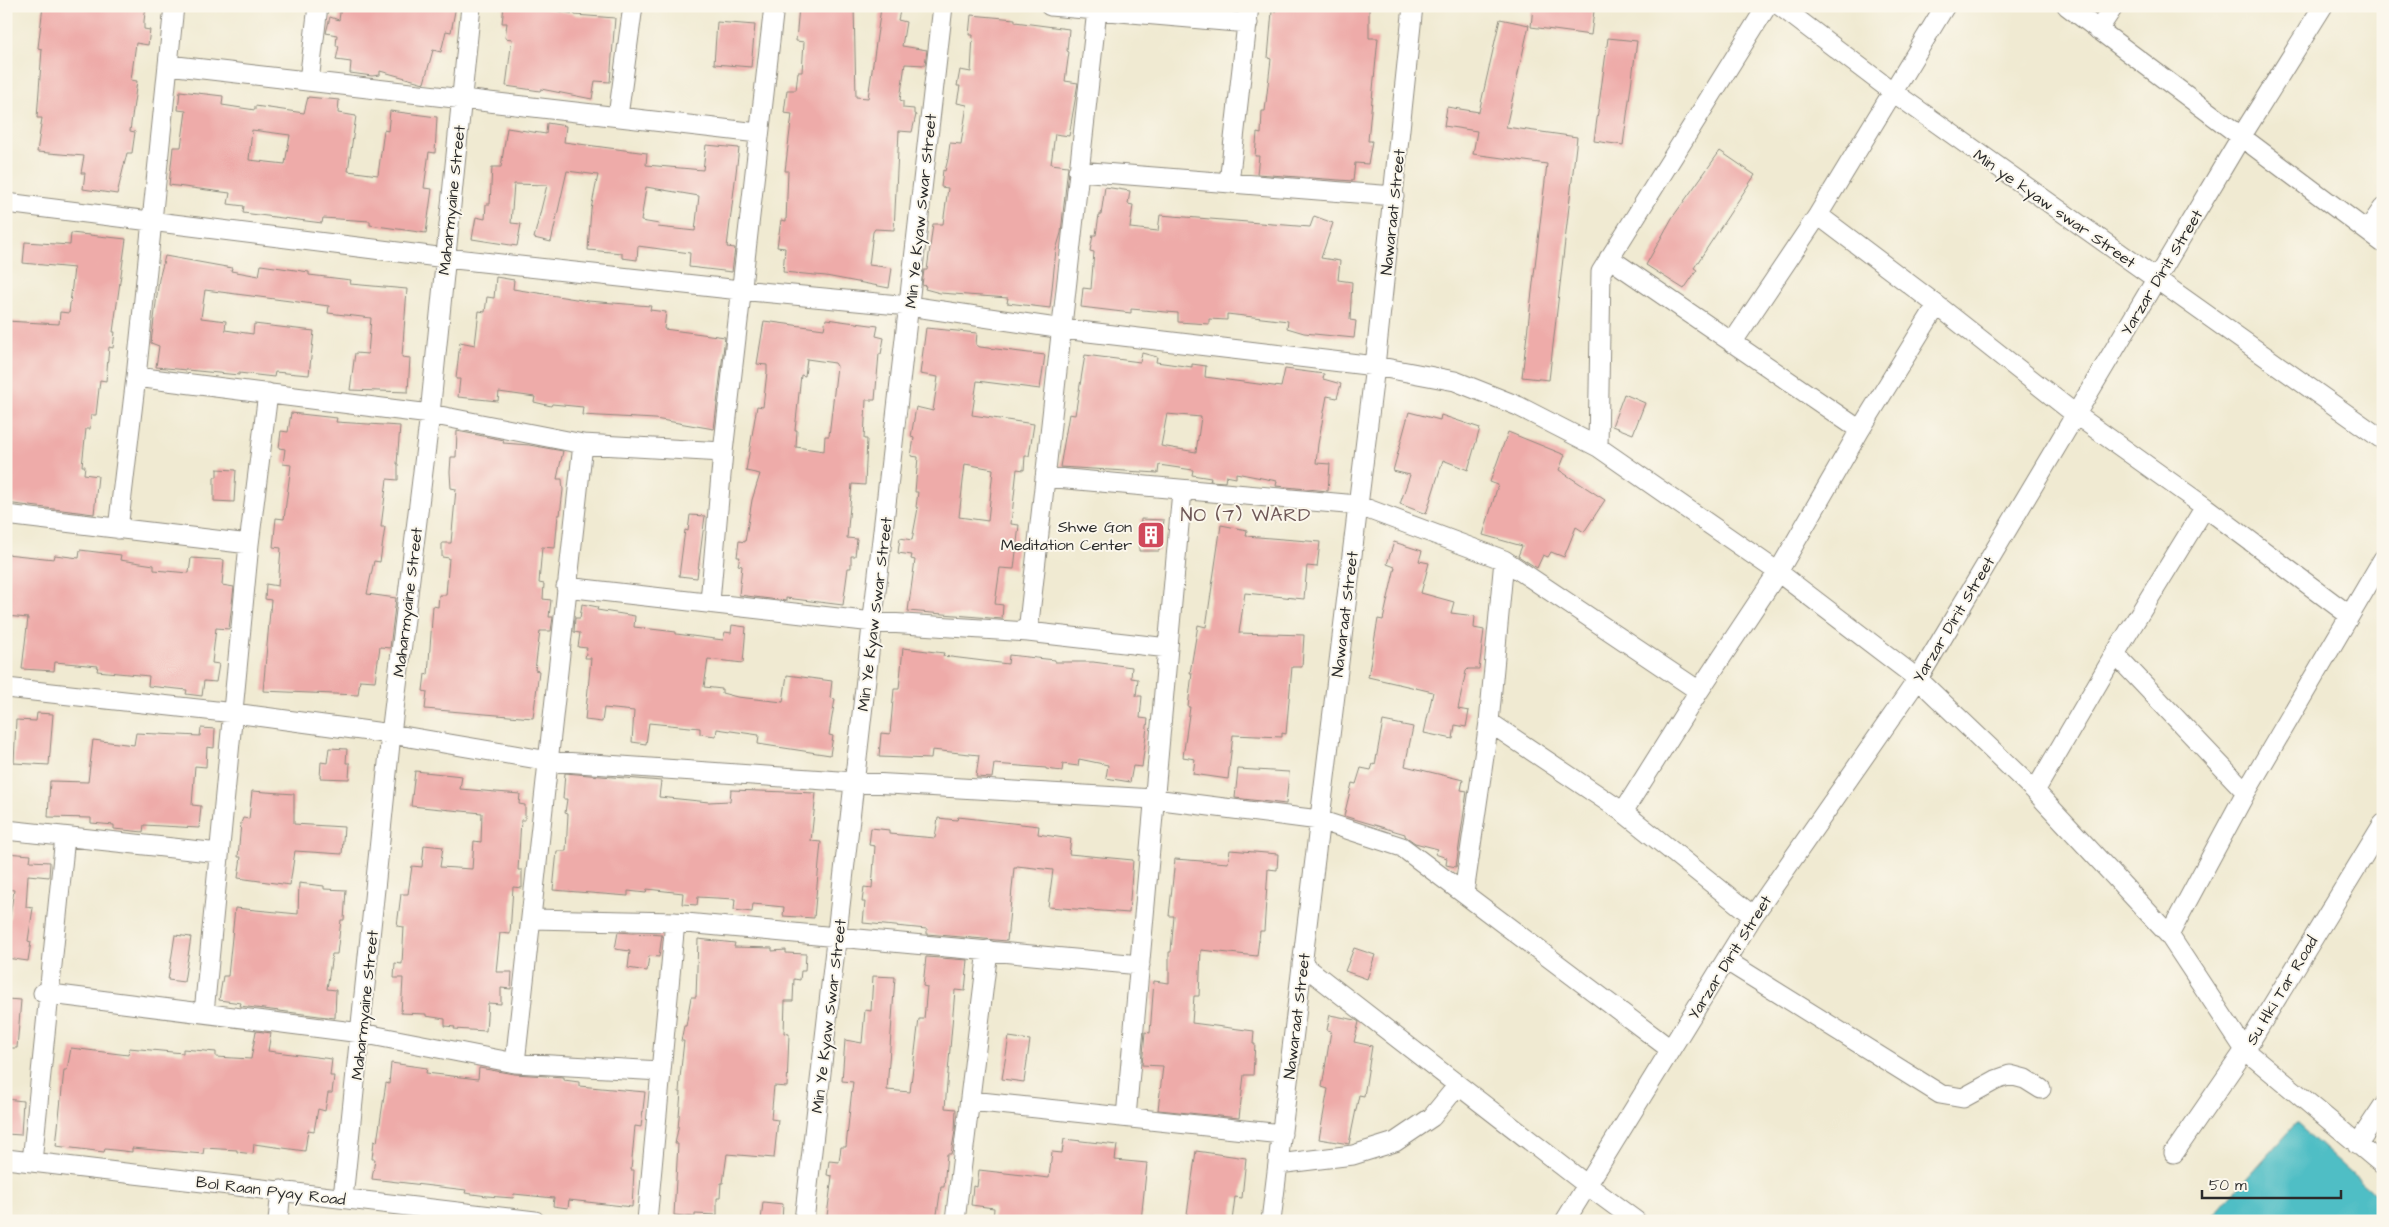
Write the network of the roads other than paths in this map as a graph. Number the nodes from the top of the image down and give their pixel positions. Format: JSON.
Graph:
{"nodes":[{"id":1,"x":174,"y":6,"type":"edge"},
{"id":2,"x":318,"y":6,"type":"edge"},
{"id":3,"x":471,"y":6,"type":"edge"},
{"id":4,"x":633,"y":6,"type":"edge"},
{"id":5,"x":774,"y":6,"type":"edge"},
{"id":6,"x":943,"y":6,"type":"edge"},
{"id":7,"x":1050,"y":6,"type":"edge"},
{"id":8,"x":1413,"y":6,"type":"edge"},
{"id":9,"x":1767,"y":6,"type":"edge"},
{"id":10,"x":1780,"y":6,"type":"edge"},
{"id":11,"x":1945,"y":6,"type":"edge"},
{"id":12,"x":2067,"y":6,"type":"edge"},
{"id":13,"x":2114,"y":6,"type":"edge"},
{"id":14,"x":2323,"y":6,"type":"edge"},
{"id":15,"x":1097,"y":10,"type":"junction"},
{"id":16,"x":1248,"y":14,"type":"edge"},
{"id":17,"x":2098,"y":30,"type":"junction"},
{"id":18,"x":168,"y":65,"type":"junction"},
{"id":19,"x":309,"y":81,"type":"junction"},
{"id":20,"x":1893,"y":92,"type":"junction"},
{"id":21,"x":461,"y":98,"type":"junction"},
{"id":22,"x":618,"y":116,"type":"junction"},
{"id":23,"x":758,"y":133,"type":"junction"},
{"id":24,"x":2241,"y":137,"type":"junction"},
{"id":25,"x":1078,"y":171,"type":"junction"},
{"id":26,"x":1229,"y":182,"type":"junction"},
{"id":27,"x":1394,"y":196,"type":"junction"},
{"id":28,"x":6,"y":203,"type":"edge"},
{"id":29,"x":2383,"y":208,"type":"edge"},
{"id":30,"x":1818,"y":215,"type":"junction"},
{"id":31,"x":153,"y":222,"type":"junction"},
{"id":32,"x":2367,"y":231,"type":"junction"},
{"id":33,"x":2383,"y":243,"type":"edge"},
{"id":34,"x":446,"y":258,"type":"junction"},
{"id":35,"x":1609,"y":258,"type":"junction"},
{"id":36,"x":2156,"y":279,"type":"junction"},
{"id":37,"x":740,"y":290,"type":"junction"},
{"id":38,"x":1938,"y":305,"type":"junction"},
{"id":39,"x":909,"y":306,"type":"junction"},
{"id":40,"x":1063,"y":329,"type":"junction"},
{"id":41,"x":1732,"y":343,"type":"junction"},
{"id":42,"x":1375,"y":366,"type":"junction"},
{"id":43,"x":136,"y":376,"type":"junction"},
{"id":44,"x":268,"y":393,"type":"junction"},
{"id":45,"x":430,"y":414,"type":"junction"},
{"id":46,"x":2075,"y":414,"type":"junction"},
{"id":47,"x":1860,"y":430,"type":"junction"},
{"id":48,"x":2383,"y":440,"type":"edge"},
{"id":49,"x":583,"y":444,"type":"junction"},
{"id":50,"x":1598,"y":447,"type":"junction"},
{"id":51,"x":723,"y":452,"type":"junction"},
{"id":52,"x":1045,"y":477,"type":"junction"},
{"id":53,"x":1182,"y":491,"type":"junction"},
{"id":54,"x":1356,"y":505,"type":"junction"},
{"id":55,"x":2205,"y":507,"type":"junction"},
{"id":56,"x":6,"y":515,"type":"edge"},
{"id":57,"x":118,"y":529,"type":"junction"},
{"id":58,"x":249,"y":544,"type":"junction"},
{"id":59,"x":2383,"y":558,"type":"edge"},
{"id":60,"x":1504,"y":560,"type":"junction"},
{"id":61,"x":1778,"y":572,"type":"junction"},
{"id":62,"x":566,"y":587,"type":"junction"},
{"id":63,"x":710,"y":602,"type":"junction"},
{"id":64,"x":2349,"y":615,"type":"junction"},
{"id":65,"x":873,"y":622,"type":"junction"},
{"id":66,"x":1028,"y":632,"type":"junction"},
{"id":67,"x":1168,"y":648,"type":"junction"},
{"id":68,"x":2114,"y":654,"type":"junction"},
{"id":69,"x":1918,"y":679,"type":"junction"},
{"id":70,"x":6,"y":688,"type":"edge"},
{"id":71,"x":1699,"y":691,"type":"junction"},
{"id":72,"x":234,"y":713,"type":"junction"},
{"id":73,"x":1489,"y":722,"type":"junction"},
{"id":74,"x":391,"y":734,"type":"junction"},
{"id":75,"x":549,"y":760,"type":"junction"},
{"id":76,"x":854,"y":782,"type":"junction"},
{"id":77,"x":2036,"y":791,"type":"junction"},
{"id":78,"x":2246,"y":792,"type":"junction"},
{"id":79,"x":1154,"y":799,"type":"junction"},
{"id":80,"x":1623,"y":812,"type":"junction"},
{"id":81,"x":1319,"y":820,"type":"junction"},
{"id":82,"x":2383,"y":824,"type":"edge"},
{"id":83,"x":6,"y":830,"type":"edge"},
{"id":84,"x":65,"y":837,"type":"junction"},
{"id":85,"x":219,"y":853,"type":"junction"},
{"id":86,"x":1464,"y":893,"type":"junction"},
{"id":87,"x":1753,"y":916,"type":"junction"},
{"id":88,"x":531,"y":919,"type":"junction"},
{"id":89,"x":675,"y":922,"type":"junction"},
{"id":90,"x":2169,"y":935,"type":"junction"},
{"id":91,"x":837,"y":937,"type":"junction"},
{"id":92,"x":988,"y":950,"type":"junction"},
{"id":93,"x":1727,"y":961,"type":"junction"},
{"id":94,"x":1140,"y":964,"type":"junction"},
{"id":95,"x":1302,"y":964,"type":"junction"},
{"id":96,"x":46,"y":993,"type":"junction"},
{"id":97,"x":204,"y":1013,"type":"junction"},
{"id":98,"x":361,"y":1033,"type":"junction"},
{"id":99,"x":1670,"y":1049,"type":"junction"},
{"id":100,"x":2245,"y":1050,"type":"junction"},
{"id":101,"x":515,"y":1063,"type":"junction"},
{"id":102,"x":661,"y":1071,"type":"junction"},
{"id":103,"x":1458,"y":1085,"type":"junction"},
{"id":104,"x":2042,"y":1089,"type":"dead end"},
{"id":105,"x":971,"y":1101,"type":"junction"},
{"id":106,"x":2383,"y":1106,"type":"edge"},
{"id":107,"x":1126,"y":1117,"type":"junction"},
{"id":108,"x":1282,"y":1134,"type":"junction"},
{"id":109,"x":2357,"y":1145,"type":"junction"},
{"id":110,"x":2174,"y":1154,"type":"dead end"},
{"id":111,"x":6,"y":1159,"type":"edge"},
{"id":112,"x":32,"y":1162,"type":"junction"},
{"id":113,"x":1278,"y":1164,"type":"junction"},
{"id":114,"x":2383,"y":1165,"type":"edge"},
{"id":115,"x":1586,"y":1185,"type":"junction"},
{"id":116,"x":281,"y":1190,"type":"junction"},
{"id":117,"x":343,"y":1198,"type":"junction"},
{"id":118,"x":278,"y":1221,"type":"edge"},
{"id":119,"x":536,"y":1221,"type":"edge"},
{"id":120,"x":648,"y":1221,"type":"edge"},
{"id":121,"x":804,"y":1221,"type":"edge"},
{"id":122,"x":955,"y":1221,"type":"edge"},
{"id":123,"x":1271,"y":1221,"type":"edge"},
{"id":124,"x":1565,"y":1221,"type":"edge"},
{"id":125,"x":1636,"y":1221,"type":"edge"}],
"edges":[{"from":1,"to":18,"type":"street"},
{"from":2,"to":19,"type":"street"},
{"from":3,"to":21,"type":"street","name":"Maharmyaine Street"},
{"from":4,"to":22,"type":"street"},
{"from":5,"to":23,"type":"street"},
{"from":6,"to":39,"type":"street","name":"Min Ye Kyaw Swar Street"},
{"from":7,"to":15,"type":"street"},
{"from":8,"to":27,"type":"street","name":"Nawaraat Street"},
{"from":9,"to":35,"type":"street"},
{"from":10,"to":20,"type":"street","name":"Min ye kyaw swar Street"},
{"from":11,"to":20,"type":"street"},
{"from":12,"to":17,"type":"street"},
{"from":13,"to":17,"type":"street"},
{"from":14,"to":24,"type":"street","name":"Yarzar Dirit Street"},
{"from":15,"to":16,"type":"street"},
{"from":15,"to":25,"type":"street"},
{"from":16,"to":26,"type":"street"},
{"from":17,"to":24,"type":"street"},
{"from":18,"to":19,"type":"street"},
{"from":18,"to":31,"type":"street"},
{"from":19,"to":21,"type":"street"},
{"from":20,"to":30,"type":"street"},
{"from":20,"to":36,"type":"street","name":"Min ye kyaw swar Street"},
{"from":21,"to":22,"type":"street"},
{"from":21,"to":34,"type":"street","name":"Maharmyaine Street"},
{"from":22,"to":23,"type":"street"},
{"from":23,"to":37,"type":"street"},
{"from":24,"to":32,"type":"street"},
{"from":24,"to":36,"type":"street","name":"Yarzar Dirit Street"},
{"from":25,"to":26,"type":"street"},
{"from":25,"to":40,"type":"street"},
{"from":26,"to":27,"type":"street"},
{"from":27,"to":42,"type":"street","name":"Nawaraat Street"},
{"from":28,"to":31,"type":"street"},
{"from":29,"to":32,"type":"street"},
{"from":30,"to":38,"type":"street"},
{"from":30,"to":41,"type":"street"},
{"from":31,"to":34,"type":"street"},
{"from":31,"to":43,"type":"street"},
{"from":32,"to":33,"type":"street"},
{"from":34,"to":37,"type":"street"},
{"from":34,"to":45,"type":"street","name":"Maharmyaine Street"},
{"from":35,"to":41,"type":"street"},
{"from":35,"to":50,"type":"street"},
{"from":36,"to":46,"type":"street","name":"Yarzar Dirit Street"},
{"from":36,"to":48,"type":"street","name":"Min ye kyaw swar Street"},
{"from":37,"to":39,"type":"street"},
{"from":37,"to":51,"type":"street"},
{"from":38,"to":46,"type":"street"},
{"from":38,"to":47,"type":"street"},
{"from":39,"to":40,"type":"street"},
{"from":39,"to":65,"type":"street","name":"Min Ye Kyaw Swar Street"},
{"from":40,"to":42,"type":"street"},
{"from":40,"to":52,"type":"street"},
{"from":41,"to":47,"type":"street"},
{"from":42,"to":50,"type":"street"},
{"from":42,"to":54,"type":"street","name":"Nawaraat Street"},
{"from":43,"to":44,"type":"street"},
{"from":43,"to":57,"type":"street"},
{"from":44,"to":45,"type":"street"},
{"from":44,"to":58,"type":"street"},
{"from":45,"to":49,"type":"street"},
{"from":45,"to":74,"type":"street","name":"Maharmyaine Street"},
{"from":46,"to":55,"type":"street"},
{"from":46,"to":69,"type":"street","name":"Yarzar Dirit Street"},
{"from":47,"to":61,"type":"street"},
{"from":49,"to":51,"type":"street"},
{"from":49,"to":62,"type":"street"},
{"from":50,"to":61,"type":"street"},
{"from":51,"to":63,"type":"street"},
{"from":52,"to":53,"type":"street"},
{"from":52,"to":66,"type":"street"},
{"from":53,"to":54,"type":"street"},
{"from":53,"to":67,"type":"street"},
{"from":54,"to":60,"type":"street"},
{"from":54,"to":81,"type":"street","name":"Nawaraat Street"},
{"from":55,"to":64,"type":"street"},
{"from":55,"to":68,"type":"street"},
{"from":56,"to":57,"type":"street"},
{"from":57,"to":58,"type":"street"},
{"from":58,"to":72,"type":"street"},
{"from":59,"to":64,"type":"street"},
{"from":60,"to":71,"type":"street"},
{"from":60,"to":73,"type":"street"},
{"from":61,"to":69,"type":"street"},
{"from":61,"to":71,"type":"street"},
{"from":62,"to":63,"type":"street"},
{"from":62,"to":75,"type":"street"},
{"from":63,"to":65,"type":"street"},
{"from":64,"to":78,"type":"street"},
{"from":65,"to":66,"type":"street"},
{"from":65,"to":76,"type":"street","name":"Min Ye Kyaw Swar Street"},
{"from":66,"to":67,"type":"street"},
{"from":67,"to":79,"type":"street"},
{"from":68,"to":77,"type":"street"},
{"from":68,"to":78,"type":"street"},
{"from":69,"to":77,"type":"street"},
{"from":69,"to":87,"type":"street","name":"Yarzar Dirit Street"},
{"from":70,"to":72,"type":"street"},
{"from":71,"to":80,"type":"street"},
{"from":72,"to":74,"type":"street"},
{"from":72,"to":85,"type":"street"},
{"from":73,"to":80,"type":"street"},
{"from":73,"to":86,"type":"street"},
{"from":74,"to":75,"type":"street"},
{"from":74,"to":98,"type":"street","name":"Maharmyaine Street"},
{"from":75,"to":76,"type":"street"},
{"from":75,"to":88,"type":"street"},
{"from":76,"to":79,"type":"street"},
{"from":76,"to":91,"type":"street","name":"Min Ye Kyaw Swar Street"},
{"from":77,"to":90,"type":"street"},
{"from":78,"to":90,"type":"street"},
{"from":79,"to":81,"type":"street"},
{"from":79,"to":94,"type":"street"},
{"from":80,"to":87,"type":"street"},
{"from":81,"to":86,"type":"street"},
{"from":81,"to":95,"type":"street","name":"Nawaraat Street"},
{"from":82,"to":100,"type":"street","name":"Su Hki Tar Road"},
{"from":83,"to":84,"type":"street"},
{"from":84,"to":85,"type":"street"},
{"from":84,"to":96,"type":"street"},
{"from":85,"to":97,"type":"street"},
{"from":86,"to":99,"type":"street"},
{"from":87,"to":93,"type":"street","name":"Yarzar Dirit Street"},
{"from":88,"to":89,"type":"street"},
{"from":88,"to":101,"type":"street"},
{"from":89,"to":91,"type":"street"},
{"from":89,"to":102,"type":"street"},
{"from":90,"to":100,"type":"street"},
{"from":91,"to":92,"type":"street"},
{"from":91,"to":121,"type":"street","name":"Min Ye Kyaw Swar Street"},
{"from":92,"to":94,"type":"street"},
{"from":92,"to":105,"type":"street"},
{"from":93,"to":99,"type":"street","name":"Yarzar Dirit Street"},
{"from":93,"to":104,"type":"street"},
{"from":94,"to":107,"type":"street"},
{"from":95,"to":103,"type":"street"},
{"from":95,"to":108,"type":"street","name":"Nawaraat Street"},
{"from":96,"to":97,"type":"street"},
{"from":96,"to":112,"type":"street"},
{"from":97,"to":98,"type":"street"},
{"from":98,"to":101,"type":"street"},
{"from":98,"to":117,"type":"street","name":"Maharmyaine Street"},
{"from":99,"to":115,"type":"street","name":"Yarzar Dirit Street"},
{"from":100,"to":109,"type":"street"},
{"from":100,"to":110,"type":"street","name":"Su Hki Tar Road"},
{"from":101,"to":102,"type":"street"},
{"from":102,"to":120,"type":"street"},
{"from":103,"to":113,"type":"street"},
{"from":103,"to":115,"type":"street"},
{"from":105,"to":107,"type":"street"},
{"from":105,"to":122,"type":"street"},
{"from":106,"to":109,"type":"street"},
{"from":107,"to":108,"type":"street"},
{"from":108,"to":113,"type":"street","name":"Nawaraat Street"},
{"from":109,"to":114,"type":"street"},
{"from":111,"to":112,"type":"street","name":"Bol Raan Pyay Road"},
{"from":112,"to":116,"type":"street","name":"Bol Raan Pyay Road"},
{"from":113,"to":123,"type":"street","name":"Nawaraat Street"},
{"from":115,"to":124,"type":"street","name":"Yarzar Dirit Street"},
{"from":115,"to":125,"type":"street"},
{"from":116,"to":117,"type":"street","name":"Bol Raan Pyay Road"},
{"from":116,"to":118,"type":"street"},
{"from":117,"to":119,"type":"street","name":"Bol Raan Pyay Road"}]}
